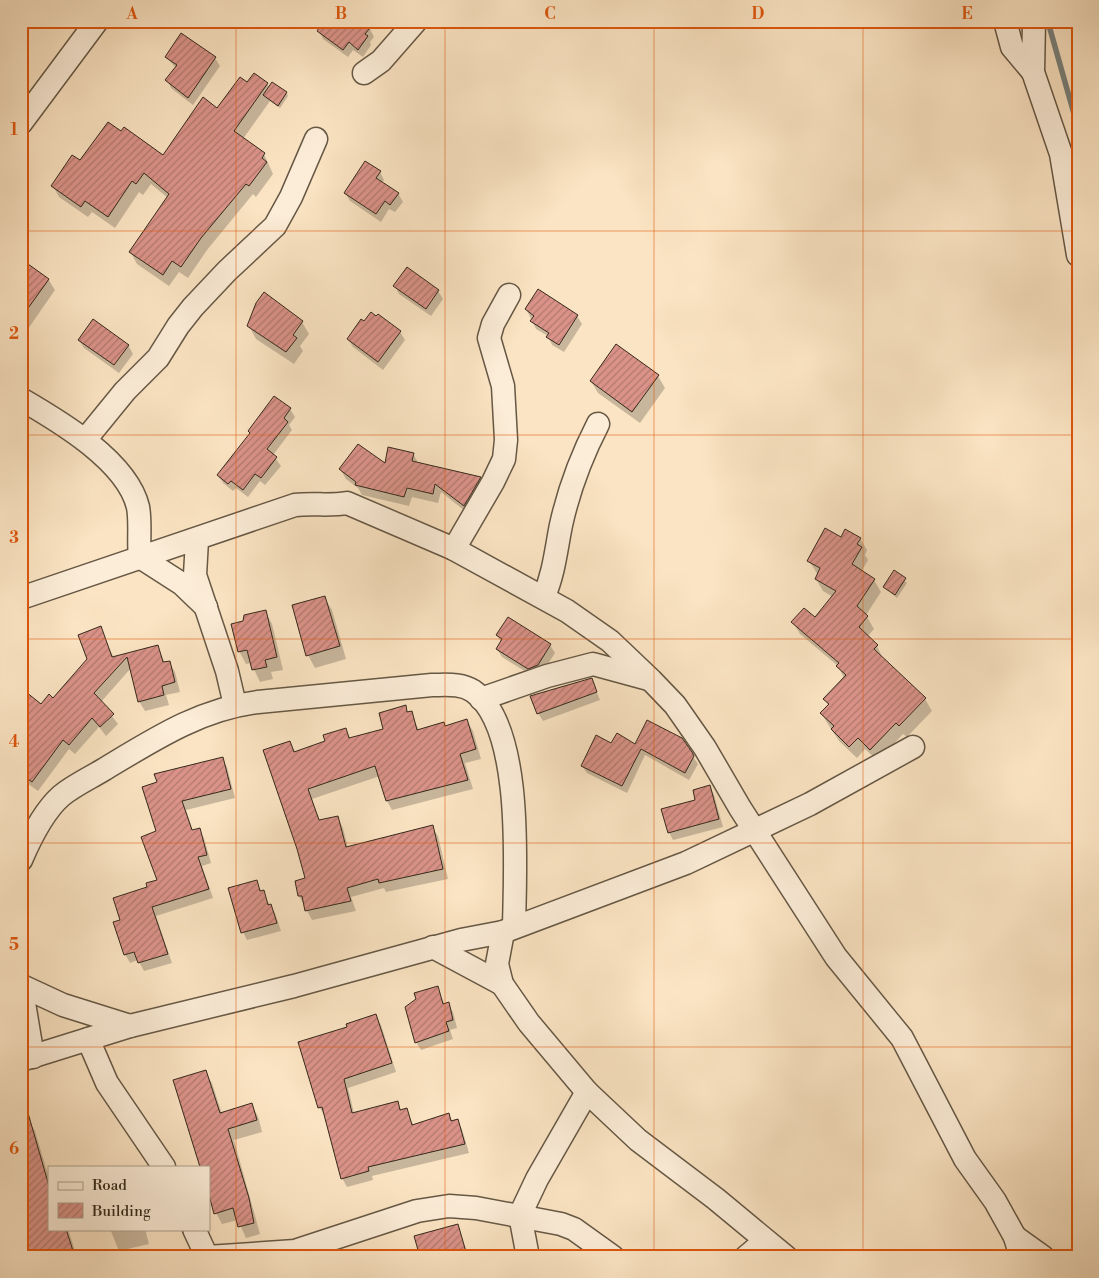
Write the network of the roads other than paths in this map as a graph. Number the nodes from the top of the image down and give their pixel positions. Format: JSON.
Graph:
{"nodes":[{"id":1,"x":97,"y":21,"type":"edge"},
{"id":2,"x":416,"y":21,"type":"edge"},
{"id":3,"x":1005,"y":21,"type":"edge"},
{"id":4,"x":1034,"y":21,"type":"edge"},
{"id":5,"x":1033,"y":72,"type":"junction"},
{"id":6,"x":364,"y":73,"type":"dead end"},
{"id":7,"x":21,"y":123,"type":"edge"},
{"id":8,"x":316,"y":139,"type":"dead end"},
{"id":9,"x":1078,"y":255,"type":"edge"},
{"id":10,"x":509,"y":295,"type":"dead end"},
{"id":11,"x":21,"y":399,"type":"edge"},
{"id":12,"x":598,"y":424,"type":"dead end"},
{"id":13,"x":86,"y":440,"type":"junction"},
{"id":14,"x":197,"y":540,"type":"junction"},
{"id":15,"x":454,"y":549,"type":"junction"},
{"id":16,"x":140,"y":557,"type":"junction"},
{"id":17,"x":544,"y":596,"type":"junction"},
{"id":18,"x":21,"y":598,"type":"edge"},
{"id":19,"x":206,"y":607,"type":"junction"},
{"id":20,"x":652,"y":680,"type":"junction"},
{"id":21,"x":481,"y":699,"type":"junction"},
{"id":22,"x":235,"y":705,"type":"junction"},
{"id":23,"x":913,"y":747,"type":"dead end"},
{"id":24,"x":754,"y":830,"type":"junction"},
{"id":25,"x":21,"y":860,"type":"edge"},
{"id":26,"x":508,"y":929,"type":"junction"},
{"id":27,"x":433,"y":947,"type":"junction"},
{"id":28,"x":502,"y":984,"type":"junction"},
{"id":29,"x":21,"y":986,"type":"edge"},
{"id":30,"x":130,"y":1026,"type":"junction"},
{"id":31,"x":88,"y":1040,"type":"junction"},
{"id":32,"x":27,"y":1059,"type":"edge"},
{"id":33,"x":587,"y":1092,"type":"junction"},
{"id":34,"x":163,"y":1166,"type":"edge"},
{"id":35,"x":520,"y":1216,"type":"junction"},
{"id":36,"x":194,"y":1230,"type":"edge"},
{"id":37,"x":765,"y":1241,"type":"junction"},
{"id":38,"x":1018,"y":1247,"type":"edge"},
{"id":39,"x":296,"y":1254,"type":"edge"},
{"id":40,"x":207,"y":1257,"type":"edge"},
{"id":41,"x":528,"y":1257,"type":"edge"},
{"id":42,"x":613,"y":1257,"type":"edge"},
{"id":43,"x":746,"y":1257,"type":"edge"},
{"id":44,"x":786,"y":1257,"type":"edge"},
{"id":45,"x":1043,"y":1257,"type":"edge"}],
"edges":[{"from":1,"to":7,"type":"street"},
{"from":2,"to":6,"type":"street"},
{"from":3,"to":5,"type":"street"},
{"from":4,"to":5,"type":"street"},
{"from":5,"to":9,"type":"street"},
{"from":8,"to":13,"type":"street"},
{"from":10,"to":15,"type":"street"},
{"from":11,"to":13,"type":"street"},
{"from":12,"to":17,"type":"street"},
{"from":13,"to":16,"type":"street"},
{"from":14,"to":15,"type":"street"},
{"from":14,"to":16,"type":"street"},
{"from":14,"to":19,"type":"street"},
{"from":15,"to":17,"type":"street"},
{"from":16,"to":18,"type":"street"},
{"from":16,"to":19,"type":"street"},
{"from":17,"to":20,"type":"street"},
{"from":19,"to":22,"type":"street"},
{"from":20,"to":21,"type":"street"},
{"from":20,"to":24,"type":"street"},
{"from":21,"to":22,"type":"street"},
{"from":21,"to":26,"type":"street"},
{"from":22,"to":25,"type":"street"},
{"from":23,"to":24,"type":"street"},
{"from":24,"to":26,"type":"street"},
{"from":24,"to":38,"type":"street"},
{"from":26,"to":27,"type":"street"},
{"from":26,"to":28,"type":"street"},
{"from":27,"to":28,"type":"street"},
{"from":27,"to":30,"type":"street"},
{"from":28,"to":33,"type":"street"},
{"from":29,"to":30,"type":"street"},
{"from":29,"to":32,"type":"street"},
{"from":30,"to":31,"type":"street"},
{"from":31,"to":32,"type":"street"},
{"from":31,"to":34,"type":"street"},
{"from":33,"to":35,"type":"street"},
{"from":33,"to":37,"type":"street"},
{"from":35,"to":39,"type":"street"},
{"from":35,"to":41,"type":"street"},
{"from":35,"to":42,"type":"street"},
{"from":36,"to":40,"type":"street"},
{"from":37,"to":43,"type":"street"},
{"from":37,"to":44,"type":"street"},
{"from":38,"to":45,"type":"street"},
{"from":39,"to":40,"type":"street"}]}
